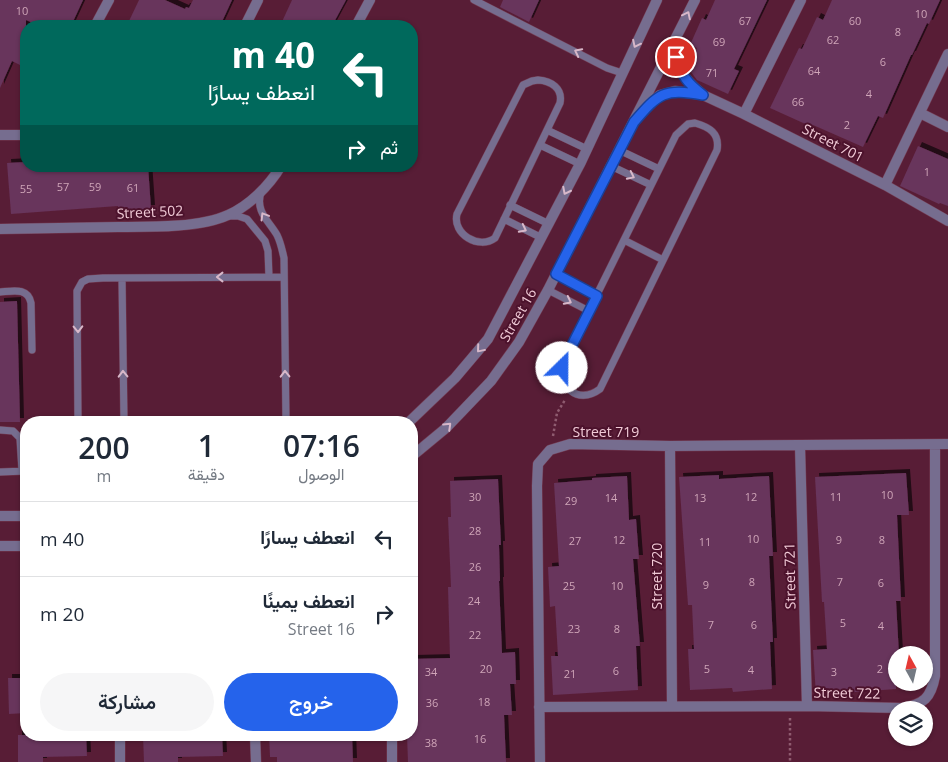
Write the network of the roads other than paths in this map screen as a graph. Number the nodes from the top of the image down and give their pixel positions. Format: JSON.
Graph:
{"nodes":[{"id":1,"x":109,"y":0,"type":"edge"},
{"id":2,"x":258,"y":0,"type":"edge"},
{"id":3,"x":370,"y":0,"type":"edge"},
{"id":4,"x":474,"y":0,"type":"edge"},
{"id":5,"x":657,"y":0,"type":"edge"},
{"id":6,"x":695,"y":0,"type":"edge"},
{"id":7,"x":801,"y":0,"type":"edge"},
{"id":8,"x":99,"y":20,"type":"edge"},
{"id":9,"x":247,"y":20,"type":"edge"},
{"id":10,"x":359,"y":20,"type":"edge"},
{"id":11,"x":676,"y":39,"type":"junction"},
{"id":12,"x":948,"y":54,"type":"edge"},
{"id":13,"x":622,"y":74,"type":"junction"},
{"id":14,"x":703,"y":95,"type":"junction"},
{"id":15,"x":920,"y":113,"type":"junction"},
{"id":16,"x":744,"y":114,"type":"junction"},
{"id":17,"x":634,"y":122,"type":"junction"},
{"id":18,"x":948,"y":127,"type":"edge"},
{"id":19,"x":547,"y":130,"type":"junction"},
{"id":20,"x":20,"y":135,"type":"edge"},
{"id":21,"x":0,"y":136,"type":"edge"},
{"id":22,"x":540,"y":145,"type":"junction"},
{"id":23,"x":588,"y":148,"type":"junction"},
{"id":24,"x":619,"y":150,"type":"junction"},
{"id":25,"x":580,"y":164,"type":"junction"},
{"id":26,"x":611,"y":166,"type":"junction"},
{"id":27,"x":659,"y":169,"type":"junction"},
{"id":28,"x":275,"y":172,"type":"edge"},
{"id":29,"x":651,"y":185,"type":"junction"},
{"id":30,"x":885,"y":185,"type":"junction"},
{"id":31,"x":262,"y":189,"type":"junction"},
{"id":32,"x":510,"y":206,"type":"junction"},
{"id":33,"x":228,"y":216,"type":"junction"},
{"id":34,"x":504,"y":219,"type":"junction"},
{"id":35,"x":948,"y":222,"type":"edge"},
{"id":36,"x":549,"y":224,"type":"junction"},
{"id":37,"x":0,"y":229,"type":"edge"},
{"id":38,"x":542,"y":238,"type":"junction"},
{"id":39,"x":624,"y":240,"type":"junction"},
{"id":40,"x":663,"y":260,"type":"junction"},
{"id":41,"x":556,"y":274,"type":"junction"},
{"id":42,"x":269,"y":277,"type":"junction"},
{"id":43,"x":284,"y":277,"type":"junction"},
{"id":44,"x":122,"y":278,"type":"junction"},
{"id":45,"x":548,"y":290,"type":"junction"},
{"id":46,"x":0,"y":292,"type":"edge"},
{"id":47,"x":597,"y":296,"type":"junction"},
{"id":48,"x":589,"y":311,"type":"junction"},
{"id":49,"x":32,"y":350,"type":"dead end"},
{"id":50,"x":78,"y":416,"type":"edge"},
{"id":51,"x":124,"y":416,"type":"edge"},
{"id":52,"x":286,"y":416,"type":"edge"},
{"id":53,"x":414,"y":416,"type":"edge"},
{"id":54,"x":0,"y":430,"type":"edge"},
{"id":55,"x":20,"y":438,"type":"edge"},
{"id":56,"x":948,"y":444,"type":"edge"},
{"id":57,"x":935,"y":445,"type":"junction"},
{"id":58,"x":670,"y":446,"type":"junction"},
{"id":59,"x":800,"y":446,"type":"junction"},
{"id":60,"x":418,"y":451,"type":"edge"},
{"id":61,"x":20,"y":471,"type":"edge"},
{"id":62,"x":0,"y":472,"type":"edge"},
{"id":63,"x":0,"y":516,"type":"edge"},
{"id":64,"x":20,"y":516,"type":"edge"},
{"id":65,"x":0,"y":546,"type":"edge"},
{"id":66,"x":20,"y":546,"type":"edge"},
{"id":67,"x":672,"y":706,"type":"junction"},
{"id":68,"x":807,"y":706,"type":"junction"},
{"id":69,"x":538,"y":707,"type":"junction"},
{"id":70,"x":120,"y":741,"type":"edge"},
{"id":71,"x":255,"y":741,"type":"edge"},
{"id":72,"x":392,"y":741,"type":"edge"},
{"id":73,"x":120,"y":762,"type":"edge"},
{"id":74,"x":256,"y":762,"type":"edge"},
{"id":75,"x":392,"y":762,"type":"edge"},
{"id":76,"x":540,"y":762,"type":"edge"}],
"edges":[{"from":1,"to":8,"type":"street"},
{"from":2,"to":9,"type":"street"},
{"from":3,"to":10,"type":"street"},
{"from":13,"to":4,"type":"lane","one_way":true},
{"from":5,"to":13,"type":"street","name":"Street 16","one_way":true},
{"from":11,"to":6,"type":"street","name":"Street 16","one_way":true},
{"from":7,"to":16,"type":"street"},
{"from":11,"to":14,"type":"street","name":"Street 701"},
{"from":11,"to":17,"type":"street","name":"Street 16"},
{"from":12,"to":15,"type":"street"},
{"from":13,"to":23,"type":"street","name":"Street 16"},
{"from":14,"to":16,"type":"street","name":"Street 701"},
{"from":14,"to":17,"type":"street","name":"Street 701"},
{"from":15,"to":18,"type":"street"},
{"from":15,"to":30,"type":"street"},
{"from":16,"to":30,"type":"street","name":"Street 701"},
{"from":17,"to":24,"type":"street","name":"Street 16"},
{"from":19,"to":22,"type":"lane"},
{"from":19,"to":23,"type":"lane"},
{"from":19,"to":34,"type":"lane"},
{"from":20,"to":21,"type":"street"},
{"from":22,"to":25,"type":"lane"},
{"from":22,"to":32,"type":"lane"},
{"from":23,"to":25,"type":"street","name":"Street 16"},
{"from":24,"to":26,"type":"street","name":"Street 16"},
{"from":24,"to":27,"type":"lane"},
{"from":25,"to":36,"type":"street","name":"Street 16","one_way":true},
{"from":26,"to":29,"type":"lane","one_way":true},
{"from":26,"to":41,"type":"street","name":"Street 16"},
{"from":27,"to":29,"type":"lane"},
{"from":27,"to":40,"type":"lane"},
{"from":28,"to":31,"type":"street","name":"Street 502"},
{"from":29,"to":39,"type":"lane"},
{"from":30,"to":35,"type":"street","name":"Street 701"},
{"from":31,"to":33,"type":"street","name":"Street 502"},
{"from":43,"to":31,"type":"lane","one_way":true},
{"from":32,"to":34,"type":"lane"},
{"from":32,"to":36,"type":"lane"},
{"from":33,"to":37,"type":"street","name":"Street 502"},
{"from":33,"to":42,"type":"lane"},
{"from":34,"to":38,"type":"lane","one_way":true},
{"from":36,"to":38,"type":"street","name":"Street 16"},
{"from":38,"to":53,"type":"street","name":"Street 16","one_way":true},
{"from":39,"to":40,"type":"lane"},
{"from":39,"to":47,"type":"lane"},
{"from":40,"to":48,"type":"lane"},
{"from":41,"to":45,"type":"street","name":"Street 16"},
{"from":41,"to":47,"type":"lane"},
{"from":42,"to":43,"type":"lane"},
{"from":42,"to":44,"type":"lane","one_way":true},
{"from":52,"to":43,"type":"lane","one_way":true},
{"from":44,"to":50,"type":"lane","one_way":true},
{"from":51,"to":44,"type":"lane","one_way":true},
{"from":45,"to":48,"type":"lane","one_way":true},
{"from":60,"to":45,"type":"street","name":"Street 16","one_way":true},
{"from":46,"to":49,"type":"lane"},
{"from":47,"to":48,"type":"lane"},
{"from":54,"to":55,"type":"lane"},
{"from":56,"to":57,"type":"street","name":"Street 719"},
{"from":57,"to":59,"type":"street","name":"Street 719"},
{"from":57,"to":68,"type":"street","name":"Street 722"},
{"from":58,"to":59,"type":"street","name":"Street 719"},
{"from":58,"to":67,"type":"street","name":"Street 720"},
{"from":58,"to":69,"type":"street","name":"Street 719"},
{"from":59,"to":68,"type":"street","name":"Street 721"},
{"from":61,"to":62,"type":"lane"},
{"from":63,"to":64,"type":"street"},
{"from":65,"to":66,"type":"street"},
{"from":67,"to":68,"type":"street","name":"Street 722"},
{"from":67,"to":69,"type":"street","name":"Street 722"},
{"from":69,"to":76,"type":"street"},
{"from":70,"to":73,"type":"street"},
{"from":71,"to":74,"type":"street"},
{"from":72,"to":75,"type":"street"}]}
